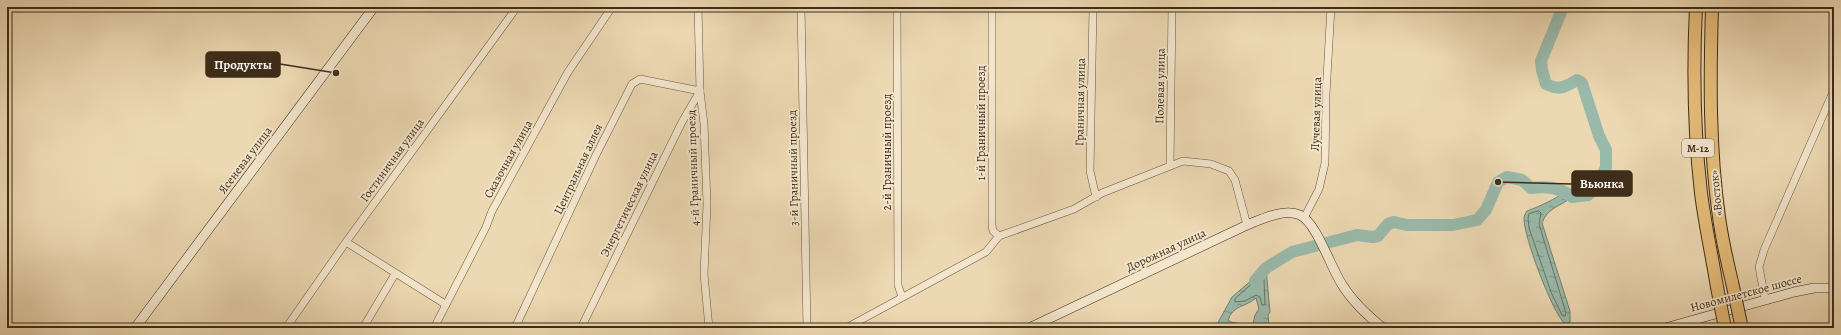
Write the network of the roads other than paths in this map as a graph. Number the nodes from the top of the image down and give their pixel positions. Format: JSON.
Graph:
{"nodes":[{"id":1,"x":374,"y":7,"type":"edge"},
{"id":2,"x":517,"y":7,"type":"edge"},
{"id":3,"x":612,"y":7,"type":"edge"},
{"id":4,"x":698,"y":7,"type":"edge"},
{"id":5,"x":801,"y":7,"type":"edge"},
{"id":6,"x":897,"y":7,"type":"edge"},
{"id":7,"x":992,"y":7,"type":"edge"},
{"id":8,"x":1093,"y":7,"type":"edge"},
{"id":9,"x":1172,"y":7,"type":"edge"},
{"id":10,"x":1331,"y":7,"type":"edge"},
{"id":11,"x":1696,"y":7,"type":"edge"},
{"id":12,"x":1712,"y":7,"type":"edge"},
{"id":13,"x":1834,"y":90,"type":"edge"},
{"id":14,"x":700,"y":91,"type":"junction"},
{"id":15,"x":1170,"y":165,"type":"junction"},
{"id":16,"x":1096,"y":197,"type":"junction"},
{"id":17,"x":1304,"y":218,"type":"junction"},
{"id":18,"x":1247,"y":225,"type":"junction"},
{"id":19,"x":999,"y":236,"type":"junction"},
{"id":20,"x":346,"y":242,"type":"junction"},
{"id":21,"x":395,"y":274,"type":"junction"},
{"id":22,"x":1834,"y":288,"type":"edge"},
{"id":23,"x":902,"y":297,"type":"junction"},
{"id":24,"x":1765,"y":299,"type":"junction"},
{"id":25,"x":445,"y":304,"type":"junction"},
{"id":26,"x":1742,"y":326,"type":"edge"},
{"id":27,"x":134,"y":328,"type":"edge"},
{"id":28,"x":286,"y":328,"type":"edge"},
{"id":29,"x":363,"y":328,"type":"edge"},
{"id":30,"x":434,"y":328,"type":"edge"},
{"id":31,"x":515,"y":328,"type":"edge"},
{"id":32,"x":581,"y":328,"type":"edge"},
{"id":33,"x":709,"y":328,"type":"edge"},
{"id":34,"x":807,"y":328,"type":"edge"},
{"id":35,"x":846,"y":328,"type":"edge"},
{"id":36,"x":1029,"y":328,"type":"edge"},
{"id":37,"x":1383,"y":328,"type":"edge"},
{"id":38,"x":1665,"y":328,"type":"edge"},
{"id":39,"x":1725,"y":328,"type":"edge"}],
"edges":[{"from":1,"to":27,"type":"main road","name":"Ясеневая улица"},
{"from":2,"to":20,"type":"street","name":"Гостиничная улица"},
{"from":3,"to":25,"type":"street","name":"Сказочная улица"},
{"from":4,"to":14,"type":"street","name":"4-й Граничный проезд"},
{"from":5,"to":34,"type":"street","name":"3-й Граничный проезд"},
{"from":6,"to":23,"type":"street","name":"2-й Граничный проезд"},
{"from":7,"to":19,"type":"street","name":"1-й Граничный проезд"},
{"from":8,"to":16,"type":"street","name":"Граничная улица"},
{"from":9,"to":15,"type":"street","name":"Полевая улица"},
{"from":10,"to":17,"type":"street","name":"Лучевая улица"},
{"from":11,"to":39,"type":"highway","name":"«Восток»","number":"М-12","bridge":true},
{"from":12,"to":26,"type":"highway","name":"«Восток»","number":"М-12","bridge":true},
{"from":13,"to":24,"type":"street"},
{"from":14,"to":31,"type":"street","name":"Центральная аллея"},
{"from":14,"to":32,"type":"street","name":"Энергетическая улица"},
{"from":14,"to":33,"type":"street","name":"4-й Граничный проезд"},
{"from":15,"to":16,"type":"street"},
{"from":15,"to":18,"type":"street"},
{"from":16,"to":19,"type":"street"},
{"from":17,"to":18,"type":"main road","name":"Дорожная улица"},
{"from":17,"to":37,"type":"main road","name":"Дорожная улица"},
{"from":18,"to":36,"type":"main road","name":"Дорожная улица"},
{"from":19,"to":23,"type":"street"},
{"from":20,"to":21,"type":"street"},
{"from":20,"to":28,"type":"street","name":"Гостиничная улица"},
{"from":21,"to":25,"type":"street"},
{"from":21,"to":29,"type":"street"},
{"from":22,"to":24,"type":"main road","name":"Новомилетское шоссе"},
{"from":23,"to":35,"type":"street"},
{"from":24,"to":38,"type":"main road","name":"Новомилетское шоссе"},
{"from":25,"to":30,"type":"street","name":"Сказочная улица"}]}
